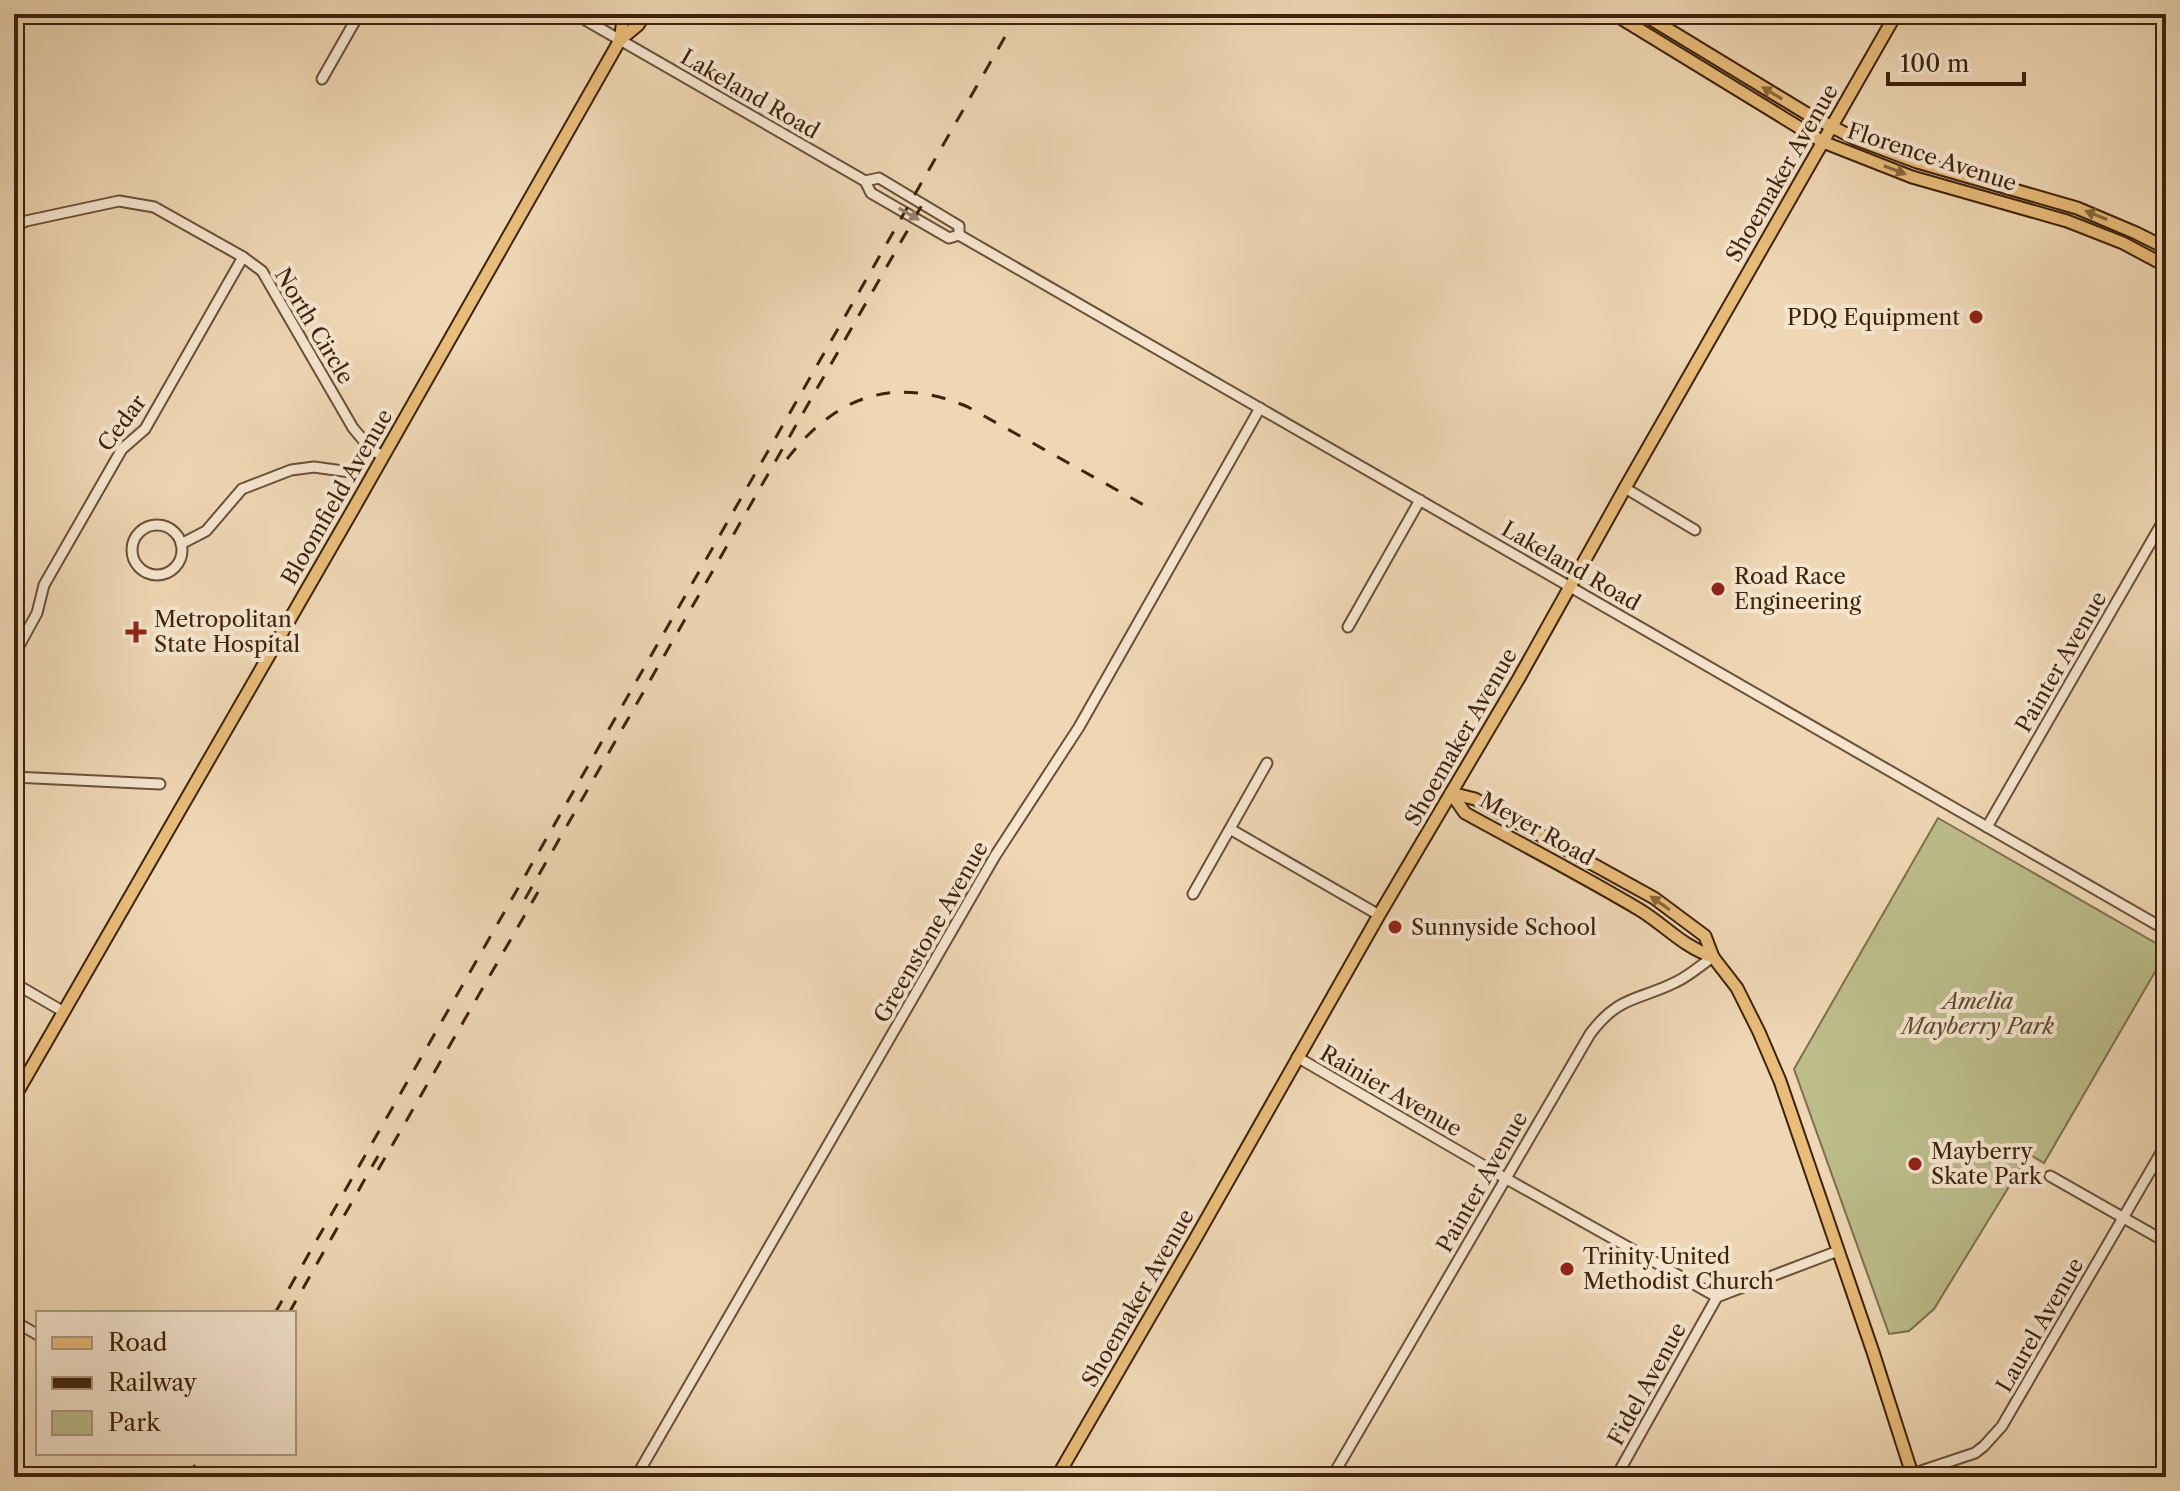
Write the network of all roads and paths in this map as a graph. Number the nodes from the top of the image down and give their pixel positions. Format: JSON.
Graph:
{"nodes":[{"id":1,"x":359,"y":14,"type":"edge"},
{"id":2,"x":575,"y":14,"type":"edge"},
{"id":3,"x":624,"y":14,"type":"edge"},
{"id":4,"x":645,"y":14,"type":"edge"},
{"id":5,"x":1614,"y":14,"type":"edge"},
{"id":6,"x":1643,"y":14,"type":"edge"},
{"id":7,"x":1896,"y":14,"type":"edge"},
{"id":8,"x":620,"y":40,"type":"junction"},
{"id":9,"x":1684,"y":40,"type":"junction"},
{"id":10,"x":1677,"y":53,"type":"junction"},
{"id":11,"x":322,"y":79,"type":"dead end"},
{"id":12,"x":1832,"y":127,"type":"junction"},
{"id":13,"x":1823,"y":142,"type":"junction"},
{"id":14,"x":865,"y":181,"type":"junction"},
{"id":15,"x":14,"y":227,"type":"edge"},
{"id":16,"x":959,"y":235,"type":"junction"},
{"id":17,"x":2166,"y":248,"type":"edge"},
{"id":18,"x":243,"y":257,"type":"junction"},
{"id":19,"x":2166,"y":266,"type":"edge"},
{"id":20,"x":1260,"y":408,"type":"junction"},
{"id":21,"x":383,"y":457,"type":"junction"},
{"id":22,"x":350,"y":472,"type":"dead end"},
{"id":23,"x":1625,"y":488,"type":"junction"},
{"id":24,"x":1420,"y":500,"type":"junction"},
{"id":25,"x":2166,"y":516,"type":"edge"},
{"id":26,"x":1695,"y":530,"type":"dead end"},
{"id":27,"x":181,"y":544,"type":"junction"},
{"id":28,"x":1569,"y":586,"type":"junction"},
{"id":29,"x":1348,"y":627,"type":"dead end"},
{"id":30,"x":14,"y":655,"type":"edge"},
{"id":31,"x":1267,"y":763,"type":"dead end"},
{"id":32,"x":14,"y":777,"type":"edge"},
{"id":33,"x":160,"y":784,"type":"dead end"},
{"id":34,"x":1451,"y":793,"type":"junction"},
{"id":35,"x":1987,"y":827,"type":"junction"},
{"id":36,"x":1230,"y":829,"type":"junction"},
{"id":37,"x":1615,"y":876,"type":"junction"},
{"id":38,"x":1605,"y":890,"type":"junction"},
{"id":39,"x":1193,"y":894,"type":"dead end"},
{"id":40,"x":1379,"y":915,"type":"junction"},
{"id":41,"x":2166,"y":930,"type":"edge"},
{"id":42,"x":1713,"y":957,"type":"junction"},
{"id":43,"x":14,"y":983,"type":"edge"},
{"id":44,"x":64,"y":1012,"type":"junction"},
{"id":45,"x":1297,"y":1057,"type":"junction"},
{"id":46,"x":14,"y":1098,"type":"edge"},
{"id":47,"x":2166,"y":1144,"type":"edge"},
{"id":48,"x":2050,"y":1176,"type":"dead end"},
{"id":49,"x":1505,"y":1178,"type":"junction"},
{"id":50,"x":2123,"y":1218,"type":"junction"},
{"id":51,"x":2166,"y":1242,"type":"edge"},
{"id":52,"x":1838,"y":1251,"type":"junction"},
{"id":53,"x":1717,"y":1297,"type":"junction"},
{"id":54,"x":14,"y":1321,"type":"edge"},
{"id":55,"x":36,"y":1334,"type":"edge"},
{"id":56,"x":1909,"y":1476,"type":"edge"},
{"id":57,"x":636,"y":1477,"type":"edge"},
{"id":58,"x":1057,"y":1477,"type":"edge"},
{"id":59,"x":1332,"y":1477,"type":"edge"},
{"id":60,"x":1616,"y":1477,"type":"edge"}],
"edges":[{"from":1,"to":11,"type":"street"},
{"from":2,"to":8,"type":"street","name":"Lakeland Road"},
{"from":3,"to":8,"type":"main road","name":"Bloomfield Avenue"},
{"from":4,"to":8,"type":"main road","name":"Bloomfield Avenue"},
{"from":5,"to":10,"type":"main road","name":"Florence Avenue"},
{"from":6,"to":9,"type":"main road","name":"Florence Avenue"},
{"from":7,"to":12,"type":"main road","name":"Shoemaker Avenue"},
{"from":8,"to":14,"type":"street","name":"Lakeland Road"},
{"from":8,"to":21,"type":"main road","name":"Bloomfield Avenue"},
{"from":9,"to":10,"type":"main road"},
{"from":12,"to":9,"type":"main road","name":"Florence Avenue","one_way":true},
{"from":10,"to":13,"type":"main road","name":"Florence Avenue"},
{"from":12,"to":13,"type":"main road","name":"Shoemaker Avenue"},
{"from":17,"to":12,"type":"main road","name":"Florence Avenue","one_way":true},
{"from":13,"to":19,"type":"main road","name":"Florence Avenue","one_way":true},
{"from":13,"to":23,"type":"main road","name":"Shoemaker Avenue"},
{"from":14,"to":16,"type":"street","name":"Lakeland Road","one_way":true},
{"from":14,"to":16,"type":"street","name":"Lakeland Road"},
{"from":15,"to":18,"type":"street","name":"North Circle"},
{"from":16,"to":20,"type":"street","name":"Lakeland Road"},
{"from":18,"to":21,"type":"street","name":"North Circle"},
{"from":18,"to":30,"type":"street","name":"Cedar"},
{"from":20,"to":24,"type":"street","name":"Lakeland Road"},
{"from":20,"to":57,"type":"street","name":"Greenstone Avenue"},
{"from":21,"to":44,"type":"main road","name":"Bloomfield Avenue"},
{"from":22,"to":27,"type":"street"},
{"from":23,"to":26,"type":"street"},
{"from":23,"to":28,"type":"main road","name":"Shoemaker Avenue"},
{"from":24,"to":28,"type":"street","name":"Lakeland Road"},
{"from":24,"to":29,"type":"street"},
{"from":25,"to":35,"type":"street","name":"Painter Avenue"},
{"from":27,"to":27,"type":"street"},
{"from":28,"to":34,"type":"main road","name":"Shoemaker Avenue"},
{"from":28,"to":35,"type":"street","name":"Lakeland Road"},
{"from":31,"to":36,"type":"street"},
{"from":32,"to":33,"type":"street"},
{"from":34,"to":37,"type":"main road","name":"Meyer Road"},
{"from":34,"to":38,"type":"main road","name":"Meyer Road"},
{"from":34,"to":40,"type":"main road","name":"Shoemaker Avenue"},
{"from":35,"to":41,"type":"street","name":"Lakeland Road"},
{"from":36,"to":39,"type":"street"},
{"from":36,"to":40,"type":"street"},
{"from":37,"to":38,"type":"main road"},
{"from":42,"to":37,"type":"main road","name":"Meyer Road","one_way":true},
{"from":38,"to":42,"type":"main road","name":"Meyer Road"},
{"from":40,"to":45,"type":"main road","name":"Shoemaker Avenue"},
{"from":42,"to":49,"type":"street","name":"Painter Avenue"},
{"from":42,"to":52,"type":"main road","name":"Meyer Road"},
{"from":43,"to":44,"type":"street"},
{"from":44,"to":46,"type":"main road","name":"Bloomfield Avenue"},
{"from":45,"to":49,"type":"street","name":"Rainier Avenue"},
{"from":45,"to":58,"type":"main road","name":"Shoemaker Avenue"},
{"from":47,"to":50,"type":"street","name":"Laurel Avenue"},
{"from":48,"to":50,"type":"street"},
{"from":49,"to":53,"type":"street","name":"Rainier Avenue"},
{"from":49,"to":59,"type":"street","name":"Painter Avenue"},
{"from":50,"to":51,"type":"street"},
{"from":50,"to":56,"type":"street","name":"Laurel Avenue"},
{"from":52,"to":53,"type":"street"},
{"from":52,"to":56,"type":"main road","name":"Meyer Road"},
{"from":53,"to":60,"type":"street","name":"Fidel Avenue"},
{"from":54,"to":55,"type":"street"}]}
